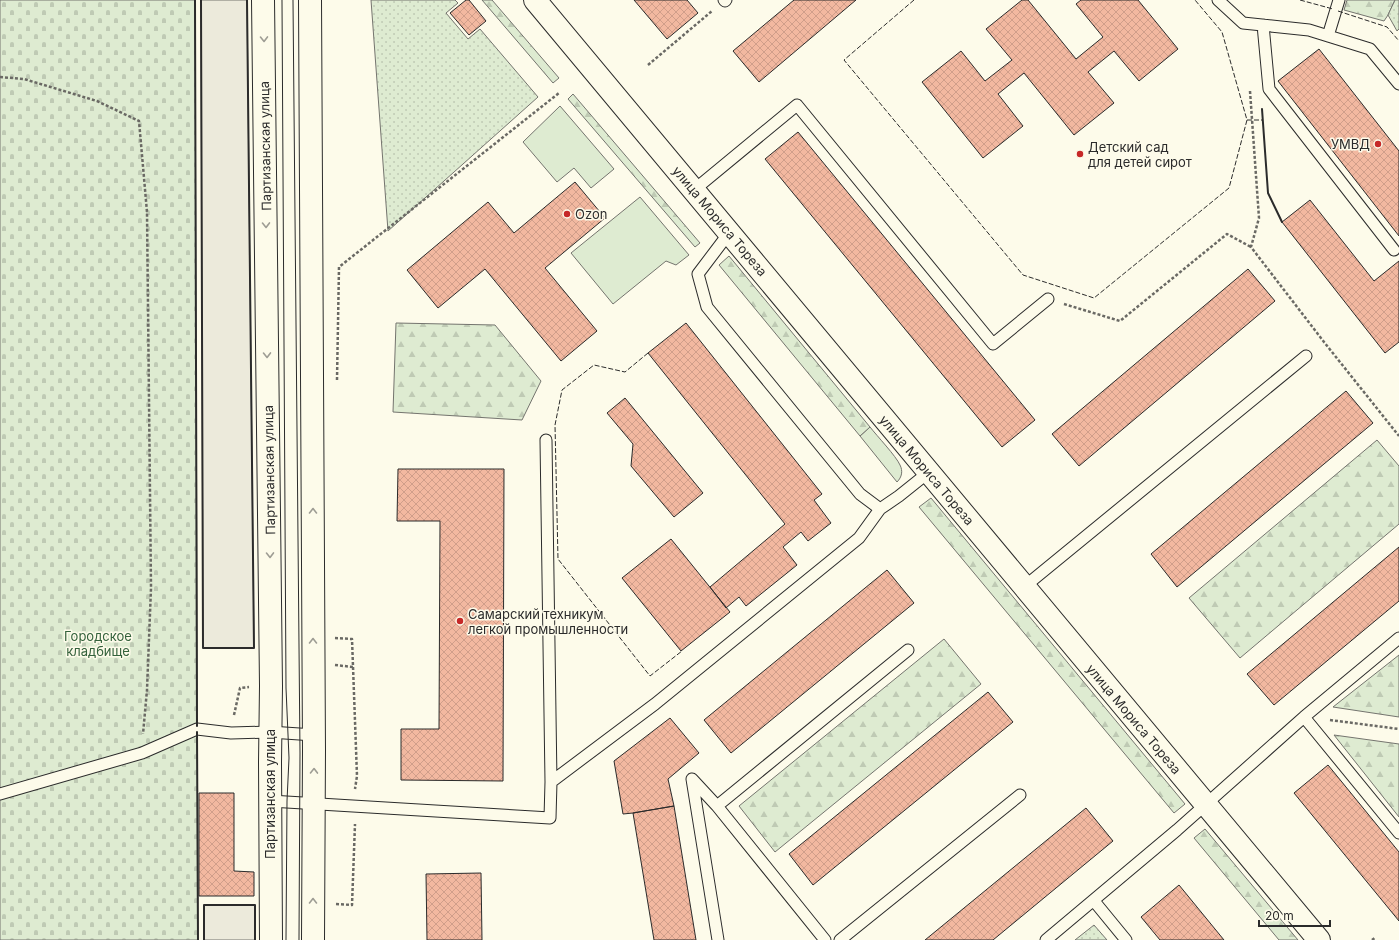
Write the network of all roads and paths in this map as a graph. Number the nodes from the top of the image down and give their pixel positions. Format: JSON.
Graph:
{"nodes":[{"id":1,"x":263,"y":0,"type":"edge"},
{"id":2,"x":310,"y":0,"type":"edge"},
{"id":3,"x":535,"y":0,"type":"edge"},
{"id":4,"x":725,"y":0,"type":"edge"},
{"id":5,"x":1218,"y":0,"type":"edge"},
{"id":6,"x":1339,"y":0,"type":"edge"},
{"id":7,"x":1263,"y":25,"type":"junction"},
{"id":8,"x":1328,"y":36,"type":"junction"},
{"id":9,"x":648,"y":65,"type":"dead end"},
{"id":10,"x":0,"y":77,"type":"edge"},
{"id":11,"x":1399,"y":84,"type":"edge"},
{"id":12,"x":1250,"y":90,"type":"dead end"},
{"id":13,"x":559,"y":93,"type":"dead end"},
{"id":14,"x":694,"y":190,"type":"junction"},
{"id":15,"x":729,"y":233,"type":"junction"},
{"id":16,"x":1251,"y":247,"type":"junction"},
{"id":17,"x":1394,"y":250,"type":"dead end"},
{"id":18,"x":1048,"y":299,"type":"joint"},
{"id":19,"x":1306,"y":356,"type":"dead end"},
{"id":20,"x":337,"y":385,"type":"dead end"},
{"id":21,"x":1399,"y":436,"type":"edge"},
{"id":22,"x":546,"y":440,"type":"dead end"},
{"id":23,"x":929,"y":472,"type":"junction"},
{"id":24,"x":880,"y":509,"type":"junction"},
{"id":25,"x":1024,"y":587,"type":"junction"},
{"id":26,"x":1399,"y":638,"type":"edge"},
{"id":27,"x":334,"y":645,"type":"dead end"},
{"id":28,"x":908,"y":650,"type":"dead end"},
{"id":29,"x":334,"y":658,"type":"dead end"},
{"id":30,"x":334,"y":665,"type":"junction"},
{"id":31,"x":353,"y":667,"type":"junction"},
{"id":32,"x":334,"y":672,"type":"dead end"},
{"id":33,"x":255,"y":686,"type":"dead end"},
{"id":34,"x":1304,"y":717,"type":"junction"},
{"id":35,"x":1399,"y":729,"type":"edge"},
{"id":36,"x":270,"y":732,"type":"junction"},
{"id":37,"x":231,"y":733,"type":"junction"},
{"id":38,"x":314,"y":735,"type":"junction"},
{"id":39,"x":142,"y":753,"type":"junction"},
{"id":40,"x":551,"y":782,"type":"junction"},
{"id":41,"x":0,"y":794,"type":"edge"},
{"id":42,"x":1020,"y":795,"type":"dead end"},
{"id":43,"x":270,"y":801,"type":"junction"},
{"id":44,"x":314,"y":802,"type":"junction"},
{"id":45,"x":1206,"y":804,"type":"junction"},
{"id":46,"x":355,"y":805,"type":"junction"},
{"id":47,"x":717,"y":806,"type":"junction"},
{"id":48,"x":1399,"y":833,"type":"edge"},
{"id":49,"x":1094,"y":901,"type":"junction"},
{"id":50,"x":334,"y":911,"type":"dead end"},
{"id":51,"x":1376,"y":937,"type":"dead end"},
{"id":52,"x":271,"y":940,"type":"edge"},
{"id":53,"x":314,"y":940,"type":"edge"},
{"id":54,"x":718,"y":940,"type":"edge"},
{"id":55,"x":825,"y":940,"type":"edge"},
{"id":56,"x":840,"y":940,"type":"edge"},
{"id":57,"x":1046,"y":940,"type":"edge"},
{"id":58,"x":1126,"y":940,"type":"edge"},
{"id":59,"x":1319,"y":940,"type":"edge"},
{"id":60,"x":1372,"y":940,"type":"edge"}],
"edges":[{"from":1,"to":36,"type":"street","name":"Партизанская улица","one_way":true},
{"from":38,"to":2,"type":"street","one_way":true},
{"from":3,"to":14,"type":"street","name":"улица Мориса Тореза"},
{"from":4,"to":9,"type":"path"},
{"from":5,"to":7,"type":"lane"},
{"from":6,"to":8,"type":"lane"},
{"from":7,"to":8,"type":"lane"},
{"from":7,"to":17,"type":"lane"},
{"from":8,"to":11,"type":"lane"},
{"from":10,"to":39,"type":"path"},
{"from":12,"to":16,"type":"path"},
{"from":13,"to":20,"type":"path"},
{"from":14,"to":15,"type":"street","name":"улица Мориса Тореза"},
{"from":14,"to":18,"type":"lane"},
{"from":15,"to":23,"type":"street","name":"улица Мориса Тореза"},
{"from":15,"to":24,"type":"lane"},
{"from":16,"to":18,"type":"path"},
{"from":16,"to":21,"type":"path"},
{"from":19,"to":25,"type":"lane"},
{"from":22,"to":40,"type":"lane"},
{"from":23,"to":24,"type":"lane"},
{"from":23,"to":25,"type":"street","name":"улица Мориса Тореза"},
{"from":24,"to":40,"type":"lane"},
{"from":25,"to":45,"type":"street","name":"улица Мориса Тореза"},
{"from":26,"to":34,"type":"lane"},
{"from":27,"to":31,"type":"path"},
{"from":28,"to":47,"type":"lane"},
{"from":29,"to":30,"type":"path"},
{"from":30,"to":31,"type":"path"},
{"from":30,"to":32,"type":"path"},
{"from":31,"to":46,"type":"path"},
{"from":33,"to":37,"type":"path"},
{"from":34,"to":35,"type":"path"},
{"from":34,"to":45,"type":"lane"},
{"from":34,"to":48,"type":"lane"},
{"from":36,"to":37,"type":"lane"},
{"from":36,"to":38,"type":"lane"},
{"from":36,"to":43,"type":"street","name":"Партизанская улица"},
{"from":37,"to":39,"type":"lane"},
{"from":44,"to":38,"type":"street","one_way":true},
{"from":39,"to":41,"type":"lane"},
{"from":40,"to":46,"type":"lane"},
{"from":42,"to":56,"type":"lane"},
{"from":43,"to":44,"type":"lane"},
{"from":43,"to":52,"type":"street","name":"Партизанская улица"},
{"from":44,"to":46,"type":"lane"},
{"from":53,"to":44,"type":"street","one_way":true},
{"from":45,"to":49,"type":"lane"},
{"from":45,"to":59,"type":"street","name":"улица Мориса Тореза"},
{"from":46,"to":50,"type":"path"},
{"from":47,"to":54,"type":"lane"},
{"from":47,"to":55,"type":"lane"},
{"from":49,"to":57,"type":"lane"},
{"from":49,"to":58,"type":"lane"},
{"from":51,"to":60,"type":"path"}]}
